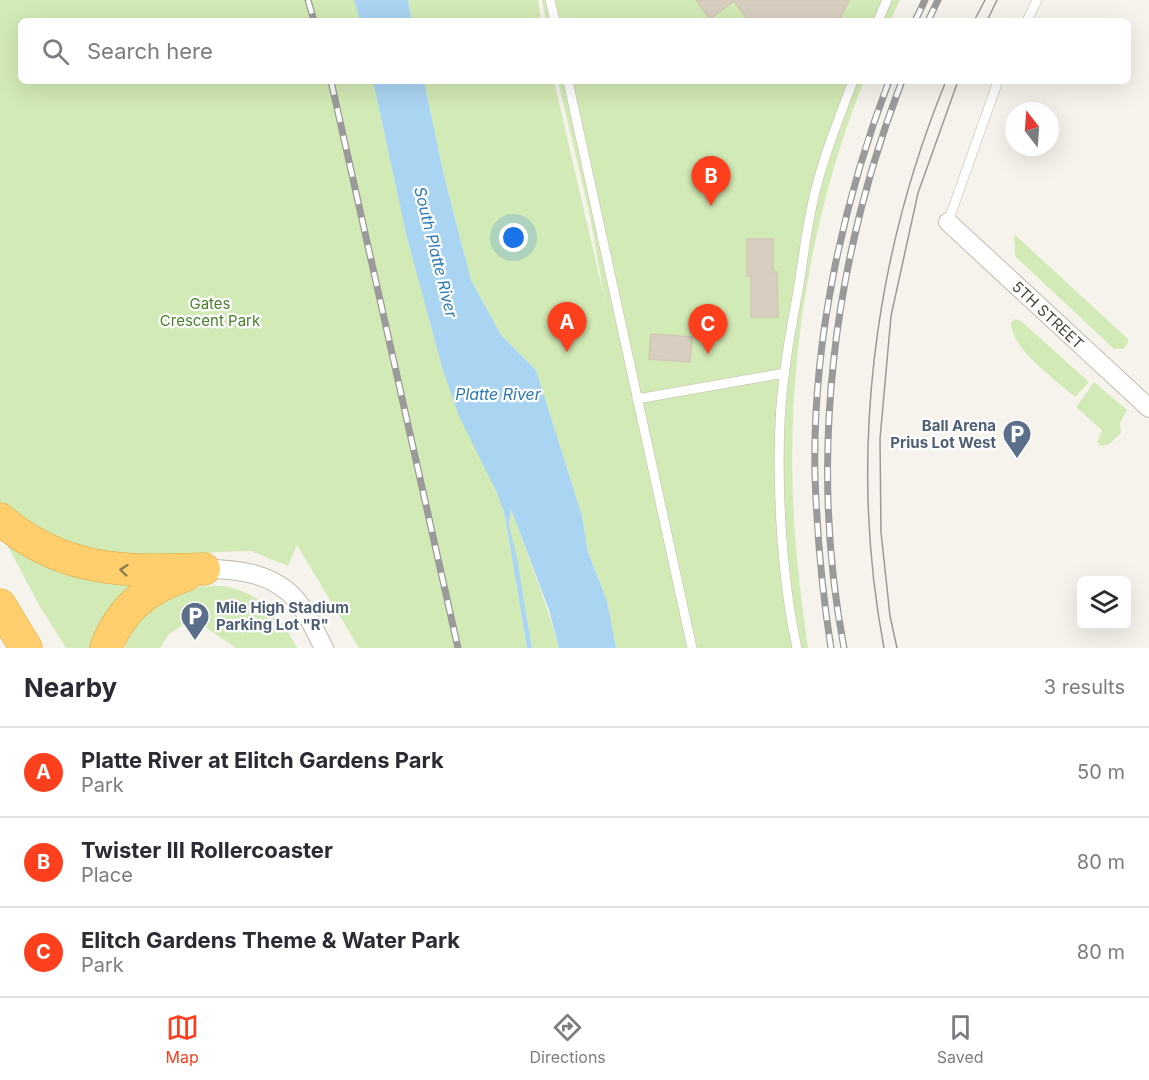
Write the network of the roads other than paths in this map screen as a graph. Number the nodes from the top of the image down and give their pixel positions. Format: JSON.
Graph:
{"nodes":[{"id":1,"x":550,"y":0,"type":"edge"},
{"id":2,"x":887,"y":0,"type":"edge"},
{"id":3,"x":1036,"y":0,"type":"edge"},
{"id":4,"x":554,"y":18,"type":"edge"},
{"id":5,"x":879,"y":18,"type":"edge"},
{"id":6,"x":1028,"y":18,"type":"edge"},
{"id":7,"x":569,"y":84,"type":"edge"},
{"id":8,"x":852,"y":84,"type":"edge"},
{"id":9,"x":997,"y":84,"type":"edge"},
{"id":10,"x":948,"y":222,"type":"joint"},
{"id":11,"x":785,"y":373,"type":"junction"},
{"id":12,"x":638,"y":399,"type":"junction"},
{"id":13,"x":1149,"y":408,"type":"edge"},
{"id":14,"x":0,"y":519,"type":"edge"},
{"id":15,"x":204,"y":569,"type":"junction"},
{"id":16,"x":0,"y":605,"type":"edge"},
{"id":17,"x":27,"y":648,"type":"edge"},
{"id":18,"x":105,"y":648,"type":"edge"},
{"id":19,"x":324,"y":648,"type":"edge"},
{"id":20,"x":692,"y":648,"type":"edge"},
{"id":21,"x":797,"y":648,"type":"edge"}],
"edges":[{"from":1,"to":4,"type":"lane"},
{"from":2,"to":5,"type":"lane"},
{"from":3,"to":6,"type":"lane"},
{"from":7,"to":12,"type":"lane"},
{"from":8,"to":11,"type":"lane"},
{"from":9,"to":10,"type":"lane"},
{"from":10,"to":13,"type":"street","name":"5TH STREET"},
{"from":11,"to":12,"type":"lane"},
{"from":11,"to":21,"type":"lane"},
{"from":12,"to":20,"type":"lane"},
{"from":15,"to":14,"type":"highway","one_way":true},
{"from":15,"to":18,"type":"highway"},
{"from":15,"to":19,"type":"street"},
{"from":16,"to":17,"type":"highway"}]}
